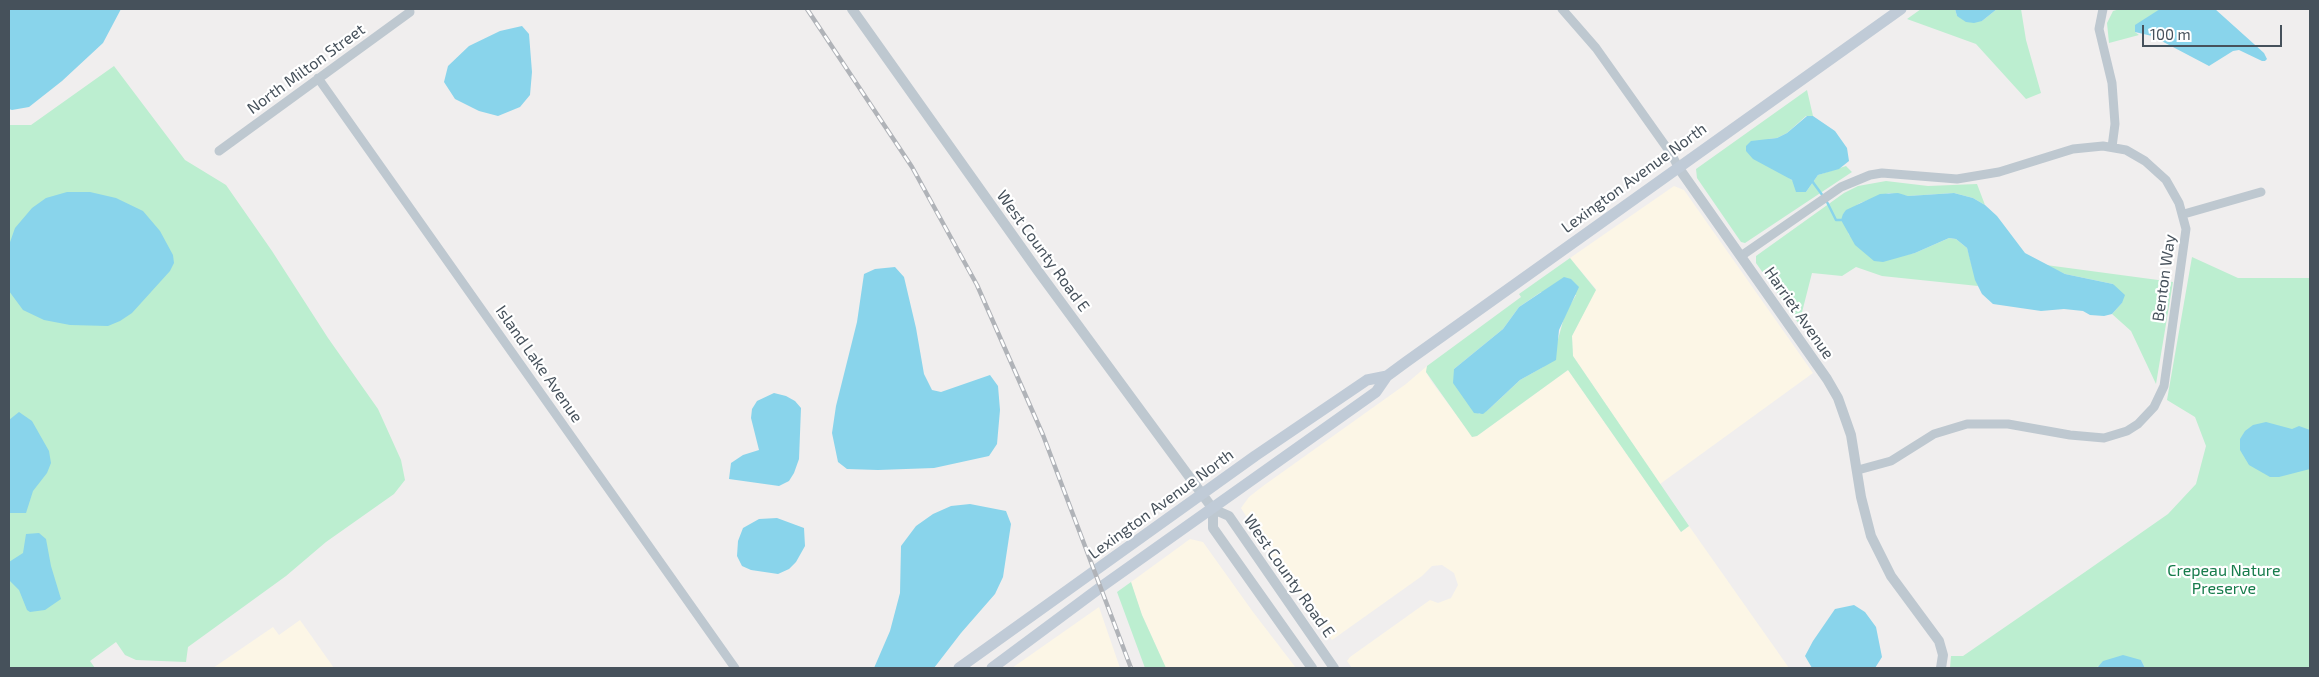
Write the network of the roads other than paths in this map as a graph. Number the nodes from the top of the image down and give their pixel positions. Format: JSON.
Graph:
{"nodes":[{"id":1,"x":852,"y":9,"type":"edge"},
{"id":2,"x":1562,"y":9,"type":"edge"},
{"id":3,"x":1901,"y":9,"type":"edge"},
{"id":4,"x":2103,"y":9,"type":"edge"},
{"id":5,"x":410,"y":12,"type":"dead end"},
{"id":6,"x":318,"y":78,"type":"junction"},
{"id":7,"x":2112,"y":147,"type":"junction"},
{"id":8,"x":219,"y":151,"type":"dead end"},
{"id":9,"x":1678,"y":167,"type":"junction"},
{"id":10,"x":2261,"y":192,"type":"dead end"},
{"id":11,"x":2184,"y":214,"type":"junction"},
{"id":12,"x":1741,"y":256,"type":"junction"},
{"id":13,"x":1387,"y":376,"type":"junction"},
{"id":14,"x":1858,"y":470,"type":"junction"},
{"id":15,"x":1202,"y":494,"type":"junction"},
{"id":16,"x":1213,"y":508,"type":"junction"},
{"id":17,"x":1942,"y":667,"type":"edge"},
{"id":18,"x":735,"y":668,"type":"edge"},
{"id":19,"x":959,"y":668,"type":"edge"},
{"id":20,"x":992,"y":668,"type":"edge"},
{"id":21,"x":1312,"y":668,"type":"edge"},
{"id":22,"x":1334,"y":668,"type":"edge"}],
"edges":[{"from":1,"to":15,"type":"street","name":"West County Road E"},
{"from":2,"to":9,"type":"street","name":"Harriet Avenue"},
{"from":3,"to":9,"type":"main road","name":"Lexington Avenue North"},
{"from":4,"to":7,"type":"street"},
{"from":5,"to":6,"type":"street","name":"North Milton Street"},
{"from":6,"to":8,"type":"street","name":"North Milton Street"},
{"from":6,"to":18,"type":"street","name":"Island Lake Avenue"},
{"from":7,"to":11,"type":"street","name":"Benton Way"},
{"from":7,"to":12,"type":"street","name":"Benton Way"},
{"from":9,"to":12,"type":"street","name":"Harriet Avenue"},
{"from":9,"to":13,"type":"main road","name":"Lexington Avenue North"},
{"from":10,"to":11,"type":"street"},
{"from":11,"to":14,"type":"street","name":"Benton Way"},
{"from":12,"to":14,"type":"street","name":"Harriet Avenue"},
{"from":13,"to":15,"type":"main road","name":"Lexington Avenue North"},
{"from":13,"to":16,"type":"main road","name":"Lexington Avenue North"},
{"from":14,"to":17,"type":"street","name":"Harriet Avenue"},
{"from":15,"to":16,"type":"street","name":"West County Road E"},
{"from":15,"to":19,"type":"main road","name":"Lexington Avenue North"},
{"from":16,"to":20,"type":"main road","name":"Lexington Avenue North"},
{"from":16,"to":21,"type":"street","name":"West County Road E"},
{"from":16,"to":22,"type":"street","name":"West County Road E"}]}
